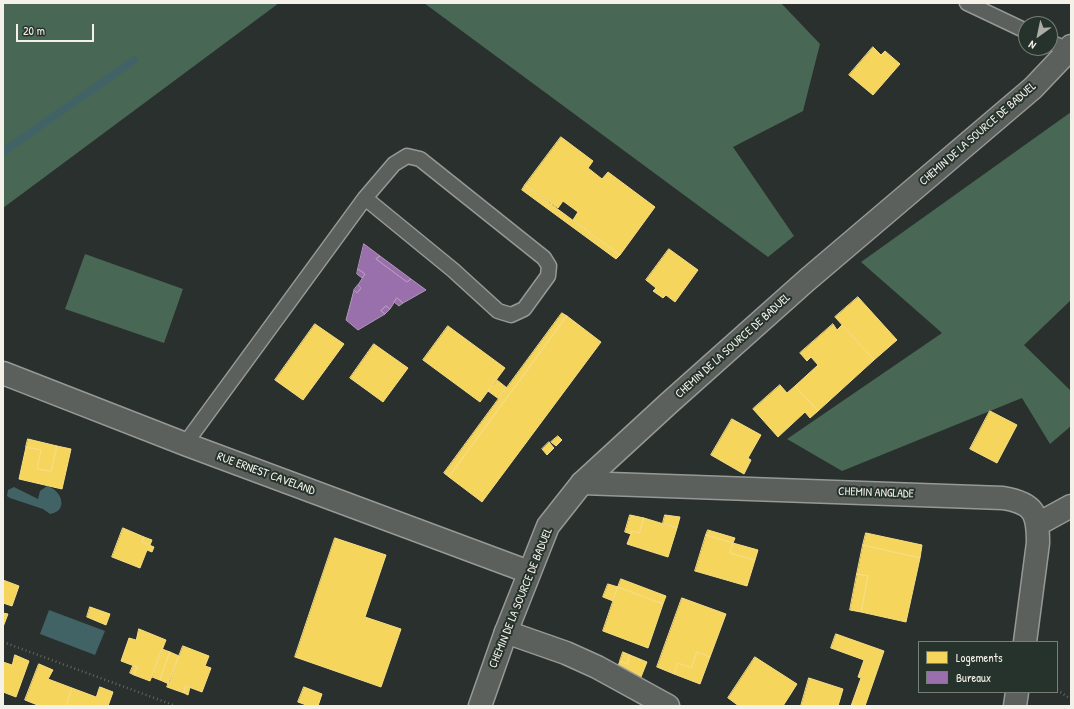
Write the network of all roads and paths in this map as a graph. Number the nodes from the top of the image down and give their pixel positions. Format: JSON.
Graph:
{"nodes":[{"id":1,"x":967,"y":3,"type":"edge"},
{"id":2,"x":1018,"y":27,"type":"edge"},
{"id":3,"x":1063,"y":46,"type":"edge"},
{"id":4,"x":365,"y":198,"type":"junction"},
{"id":5,"x":3,"y":373,"type":"edge"},
{"id":6,"x":185,"y":444,"type":"junction"},
{"id":7,"x":582,"y":483,"type":"junction"},
{"id":8,"x":1071,"y":506,"type":"edge"},
{"id":9,"x":1038,"y":524,"type":"junction"},
{"id":10,"x":529,"y":572,"type":"junction"},
{"id":11,"x":506,"y":632,"type":"junction"},
{"id":12,"x":1025,"y":641,"type":"edge"},
{"id":13,"x":3,"y":642,"type":"edge"},
{"id":14,"x":1058,"y":691,"type":"edge"},
{"id":15,"x":1017,"y":693,"type":"edge"},
{"id":16,"x":1071,"y":699,"type":"edge"},
{"id":17,"x":176,"y":706,"type":"edge"},
{"id":18,"x":480,"y":706,"type":"edge"},
{"id":19,"x":668,"y":706,"type":"edge"},
{"id":20,"x":1015,"y":706,"type":"edge"}],
"edges":[{"from":1,"to":2,"type":"lane"},
{"from":3,"to":7,"type":"street","name":"CHEMIN DE LA SOURCE DE BADUEL"},
{"from":4,"to":4,"type":"lane"},
{"from":4,"to":6,"type":"lane"},
{"from":5,"to":6,"type":"street","name":"RUE ERNEST CAVELAND"},
{"from":6,"to":10,"type":"street","name":"RUE ERNEST CAVELAND"},
{"from":7,"to":9,"type":"street","name":"CHEMIN ANGLADE"},
{"from":7,"to":10,"type":"street","name":"CHEMIN DE LA SOURCE DE BADUEL"},
{"from":8,"to":9,"type":"street"},
{"from":9,"to":12,"type":"street","name":"CHEMIN ANGLADE"},
{"from":10,"to":11,"type":"street","name":"CHEMIN DE LA SOURCE DE BADUEL"},
{"from":11,"to":18,"type":"street","name":"CHEMIN DE LA SOURCE DE BADUEL"},
{"from":11,"to":19,"type":"street"},
{"from":13,"to":17,"type":"path"},
{"from":14,"to":16,"type":"path"},
{"from":15,"to":20,"type":"street"}]}
